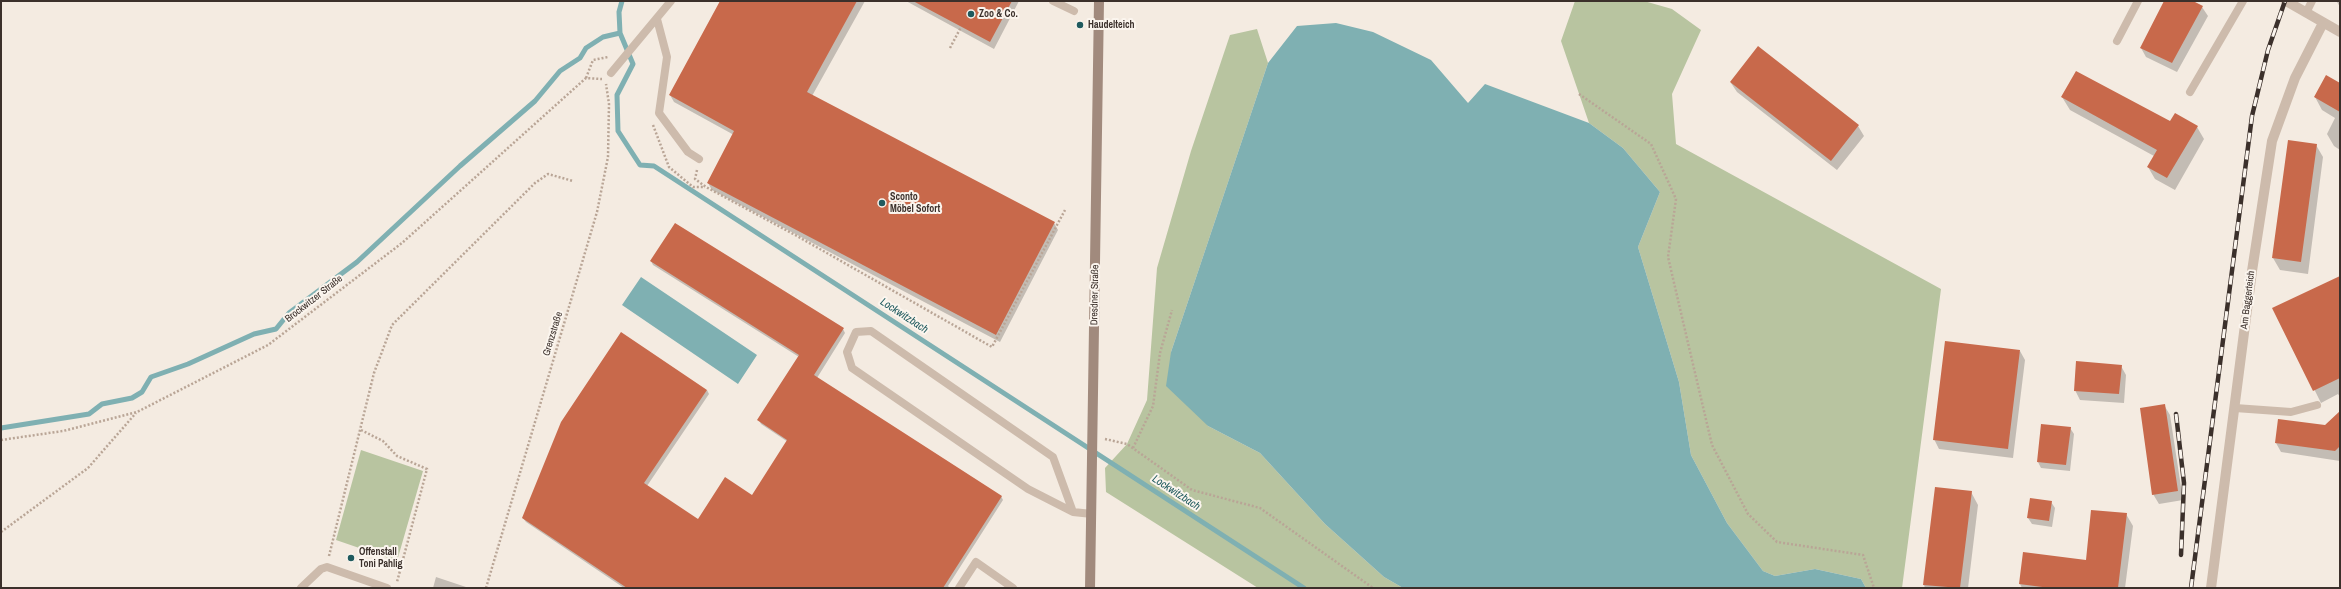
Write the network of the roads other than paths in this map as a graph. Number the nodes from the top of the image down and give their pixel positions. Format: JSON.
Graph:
{"nodes":[{"id":1,"x":672,"y":1,"type":"edge"},
{"id":2,"x":1053,"y":1,"type":"edge"},
{"id":3,"x":1099,"y":1,"type":"edge"},
{"id":4,"x":2138,"y":1,"type":"edge"},
{"id":5,"x":2243,"y":1,"type":"edge"},
{"id":6,"x":2286,"y":1,"type":"edge"},
{"id":7,"x":2312,"y":1,"type":"edge"},
{"id":8,"x":1074,"y":11,"type":"dead end"},
{"id":9,"x":2306,"y":13,"type":"junction"},
{"id":10,"x":657,"y":19,"type":"junction"},
{"id":11,"x":2323,"y":23,"type":"junction"},
{"id":12,"x":2340,"y":32,"type":"edge"},
{"id":13,"x":2117,"y":41,"type":"dead end"},
{"id":14,"x":614,"y":70,"type":"road end"},
{"id":15,"x":2190,"y":92,"type":"dead end"},
{"id":16,"x":699,"y":159,"type":"dead end"},
{"id":17,"x":2317,"y":405,"type":"dead end"},
{"id":18,"x":2235,"y":408,"type":"junction"},
{"id":19,"x":1073,"y":512,"type":"junction"},
{"id":20,"x":1092,"y":514,"type":"junction"},
{"id":21,"x":301,"y":588,"type":"edge"},
{"id":22,"x":387,"y":588,"type":"edge"},
{"id":23,"x":959,"y":588,"type":"edge"},
{"id":24,"x":1013,"y":588,"type":"edge"},
{"id":25,"x":1090,"y":588,"type":"edge"},
{"id":26,"x":2211,"y":588,"type":"edge"}],
"edges":[{"from":1,"to":10,"type":"lane"},
{"from":2,"to":8,"type":"lane"},
{"from":3,"to":20,"type":"main road","name":"Dresdner Straße"},
{"from":4,"to":13,"type":"lane"},
{"from":5,"to":15,"type":"lane"},
{"from":6,"to":9,"type":"street"},
{"from":7,"to":9,"type":"lane"},
{"from":9,"to":11,"type":"street"},
{"from":10,"to":14,"type":"lane"},
{"from":10,"to":16,"type":"lane"},
{"from":11,"to":12,"type":"street"},
{"from":11,"to":18,"type":"street","name":"Am Baggerteich"},
{"from":17,"to":18,"type":"lane"},
{"from":18,"to":26,"type":"street","name":"Am Baggerteich"},
{"from":19,"to":19,"type":"lane"},
{"from":19,"to":20,"type":"lane"},
{"from":20,"to":25,"type":"main road","name":"Dresdner Straße"},
{"from":21,"to":22,"type":"lane"},
{"from":23,"to":24,"type":"lane"}]}
